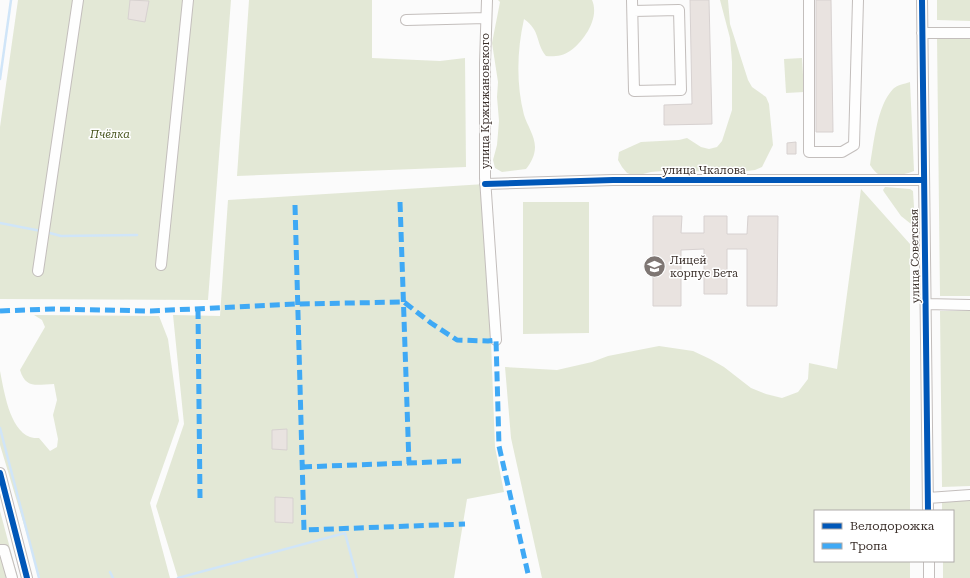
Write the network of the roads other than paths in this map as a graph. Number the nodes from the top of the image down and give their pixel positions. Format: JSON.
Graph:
{"nodes":[{"id":1,"x":78,"y":0,"type":"edge"},
{"id":2,"x":188,"y":0,"type":"edge"},
{"id":3,"x":487,"y":0,"type":"edge"},
{"id":4,"x":632,"y":0,"type":"edge"},
{"id":5,"x":809,"y":0,"type":"edge"},
{"id":6,"x":858,"y":0,"type":"edge"},
{"id":7,"x":922,"y":0,"type":"edge"},
{"id":8,"x":633,"y":11,"type":"junction"},
{"id":9,"x":486,"y":18,"type":"junction"},
{"id":10,"x":406,"y":20,"type":"dead end"},
{"id":11,"x":922,"y":33,"type":"junction"},
{"id":12,"x":970,"y":33,"type":"edge"},
{"id":13,"x":924,"y":180,"type":"junction"},
{"id":14,"x":485,"y":184,"type":"junction"},
{"id":15,"x":161,"y":265,"type":"dead end"},
{"id":16,"x":38,"y":271,"type":"dead end"},
{"id":17,"x":926,"y":304,"type":"junction"},
{"id":18,"x":970,"y":305,"type":"edge"},
{"id":19,"x":496,"y":340,"type":"dead end"},
{"id":20,"x":0,"y":473,"type":"edge"},
{"id":21,"x":970,"y":495,"type":"edge"},
{"id":22,"x":928,"y":498,"type":"junction"},
{"id":23,"x":928,"y":510,"type":"edge"},
{"id":24,"x":0,"y":550,"type":"edge"},
{"id":25,"x":929,"y":562,"type":"edge"},
{"id":26,"x":12,"y":578,"type":"edge"},
{"id":27,"x":28,"y":578,"type":"edge"},
{"id":28,"x":929,"y":578,"type":"edge"}],
"edges":[{"from":1,"to":16,"type":"street"},
{"from":2,"to":15,"type":"street"},
{"from":3,"to":9,"type":"street","name":"улица Кржижановского"},
{"from":4,"to":8,"type":"street"},
{"from":5,"to":6,"type":"street"},
{"from":7,"to":11,"type":"street","name":"улица Советская"},
{"from":8,"to":8,"type":"street"},
{"from":9,"to":10,"type":"street","name":"улица Кржижановского"},
{"from":9,"to":14,"type":"street","name":"улица Кржижановского"},
{"from":11,"to":12,"type":"street"},
{"from":11,"to":13,"type":"street","name":"улица Советская"},
{"from":13,"to":14,"type":"street","name":"улица Чкалова"},
{"from":13,"to":17,"type":"street","name":"улица Советская"},
{"from":14,"to":19,"type":"street"},
{"from":17,"to":18,"type":"street"},
{"from":17,"to":22,"type":"street","name":"улица Советская"},
{"from":20,"to":27,"type":"street"},
{"from":21,"to":22,"type":"street"},
{"from":22,"to":23,"type":"street","name":"улица Советская"},
{"from":24,"to":26,"type":"street"},
{"from":25,"to":28,"type":"street"}]}
